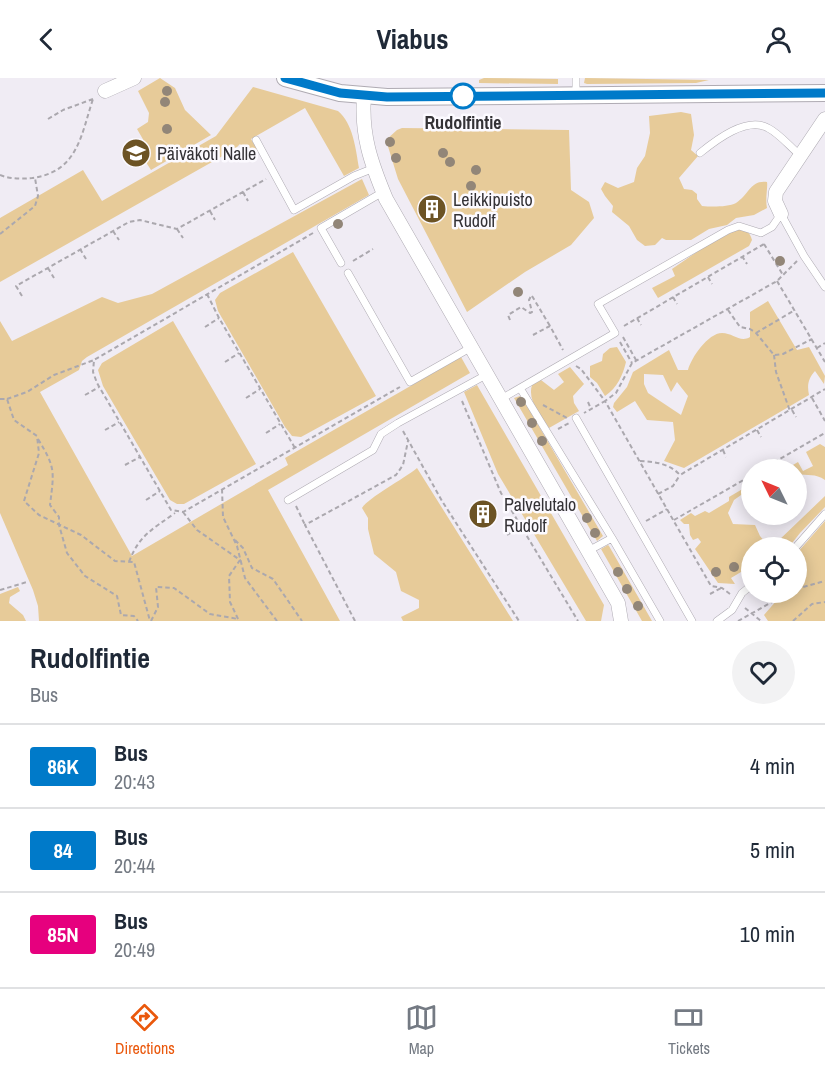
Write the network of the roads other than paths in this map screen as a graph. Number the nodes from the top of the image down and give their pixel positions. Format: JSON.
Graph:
{"nodes":[{"id":1,"x":134,"y":78,"type":"edge"},
{"id":2,"x":285,"y":78,"type":"edge"},
{"id":3,"x":576,"y":78,"type":"edge"},
{"id":4,"x":105,"y":91,"type":"road end"},
{"id":5,"x":825,"y":93,"type":"edge"},
{"id":6,"x":364,"y":96,"type":"junction"},
{"id":7,"x":576,"y":96,"type":"junction"},
{"id":8,"x":825,"y":119,"type":"edge"},
{"id":9,"x":256,"y":140,"type":"dead end"},
{"id":10,"x":700,"y":153,"type":"dead end"},
{"id":11,"x":801,"y":156,"type":"junction"},
{"id":12,"x":374,"y":168,"type":"junction"},
{"id":13,"x":383,"y":192,"type":"junction"},
{"id":14,"x":781,"y":214,"type":"junction"},
{"id":15,"x":341,"y":264,"type":"dead end"},
{"id":16,"x":348,"y":273,"type":"dead end"},
{"id":17,"x":825,"y":287,"type":"edge"},
{"id":18,"x":470,"y":348,"type":"junction"},
{"id":19,"x":486,"y":375,"type":"junction"},
{"id":20,"x":520,"y":388,"type":"junction"},
{"id":21,"x":500,"y":399,"type":"junction"},
{"id":22,"x":574,"y":419,"type":"road end"},
{"id":23,"x":290,"y":499,"type":"road end"},
{"id":24,"x":825,"y":514,"type":"edge"},
{"id":25,"x":805,"y":537,"type":"edge"},
{"id":26,"x":612,"y":538,"type":"junction"},
{"id":27,"x":588,"y":552,"type":"junction"},
{"id":28,"x":741,"y":596,"type":"edge"},
{"id":29,"x":621,"y":621,"type":"edge"},
{"id":30,"x":660,"y":621,"type":"edge"},
{"id":31,"x":692,"y":621,"type":"edge"},
{"id":32,"x":717,"y":621,"type":"edge"}],
"edges":[{"from":1,"to":4,"type":"street"},
{"from":2,"to":6,"type":"street"},
{"from":3,"to":7,"type":"lane"},
{"from":5,"to":7,"type":"street"},
{"from":6,"to":7,"type":"street"},
{"from":6,"to":12,"type":"street"},
{"from":8,"to":11,"type":"street"},
{"from":9,"to":12,"type":"lane"},
{"from":10,"to":11,"type":"lane"},
{"from":11,"to":14,"type":"street"},
{"from":12,"to":13,"type":"street"},
{"from":13,"to":15,"type":"lane"},
{"from":13,"to":18,"type":"street"},
{"from":14,"to":17,"type":"lane"},
{"from":14,"to":20,"type":"lane"},
{"from":16,"to":18,"type":"lane"},
{"from":18,"to":19,"type":"street"},
{"from":19,"to":21,"type":"street"},
{"from":19,"to":23,"type":"lane"},
{"from":20,"to":21,"type":"lane"},
{"from":20,"to":26,"type":"lane"},
{"from":21,"to":27,"type":"street"},
{"from":22,"to":31,"type":"lane"},
{"from":24,"to":25,"type":"lane"},
{"from":26,"to":27,"type":"lane"},
{"from":26,"to":30,"type":"lane"},
{"from":27,"to":29,"type":"street"},
{"from":28,"to":32,"type":"lane"}]}
